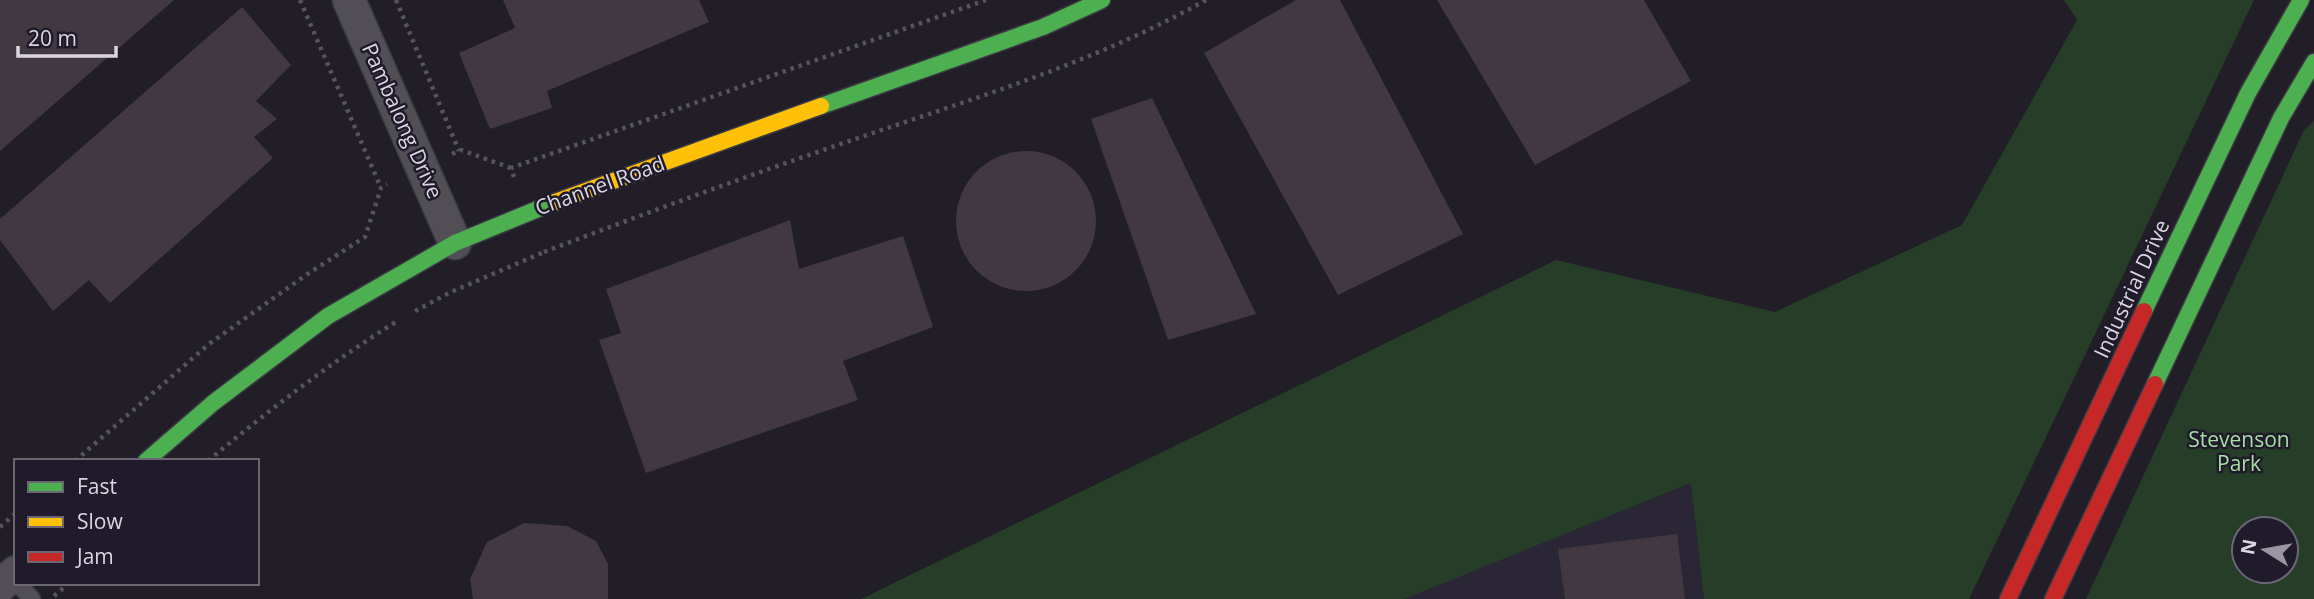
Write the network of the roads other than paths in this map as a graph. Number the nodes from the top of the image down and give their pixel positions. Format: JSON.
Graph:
{"nodes":[{"id":1,"x":349,"y":0,"type":"edge"},
{"id":2,"x":1102,"y":0,"type":"edge"},
{"id":3,"x":2301,"y":0,"type":"edge"},
{"id":4,"x":2314,"y":62,"type":"edge"},
{"id":5,"x":455,"y":243,"type":"junction"},
{"id":6,"x":148,"y":459,"type":"edge"},
{"id":7,"x":17,"y":585,"type":"edge"},
{"id":8,"x":32,"y":599,"type":"edge"},
{"id":9,"x":2008,"y":599,"type":"edge"},
{"id":10,"x":2053,"y":599,"type":"edge"}],
"edges":[{"from":1,"to":5,"type":"street","name":"Pambalong Drive"},
{"from":2,"to":5,"type":"main road","name":"Channel Road"},
{"from":3,"to":9,"type":"main road","name":"Industrial Drive"},
{"from":4,"to":10,"type":"main road"},
{"from":5,"to":6,"type":"main road","name":"Channel Road"},
{"from":7,"to":8,"type":"lane"}]}
